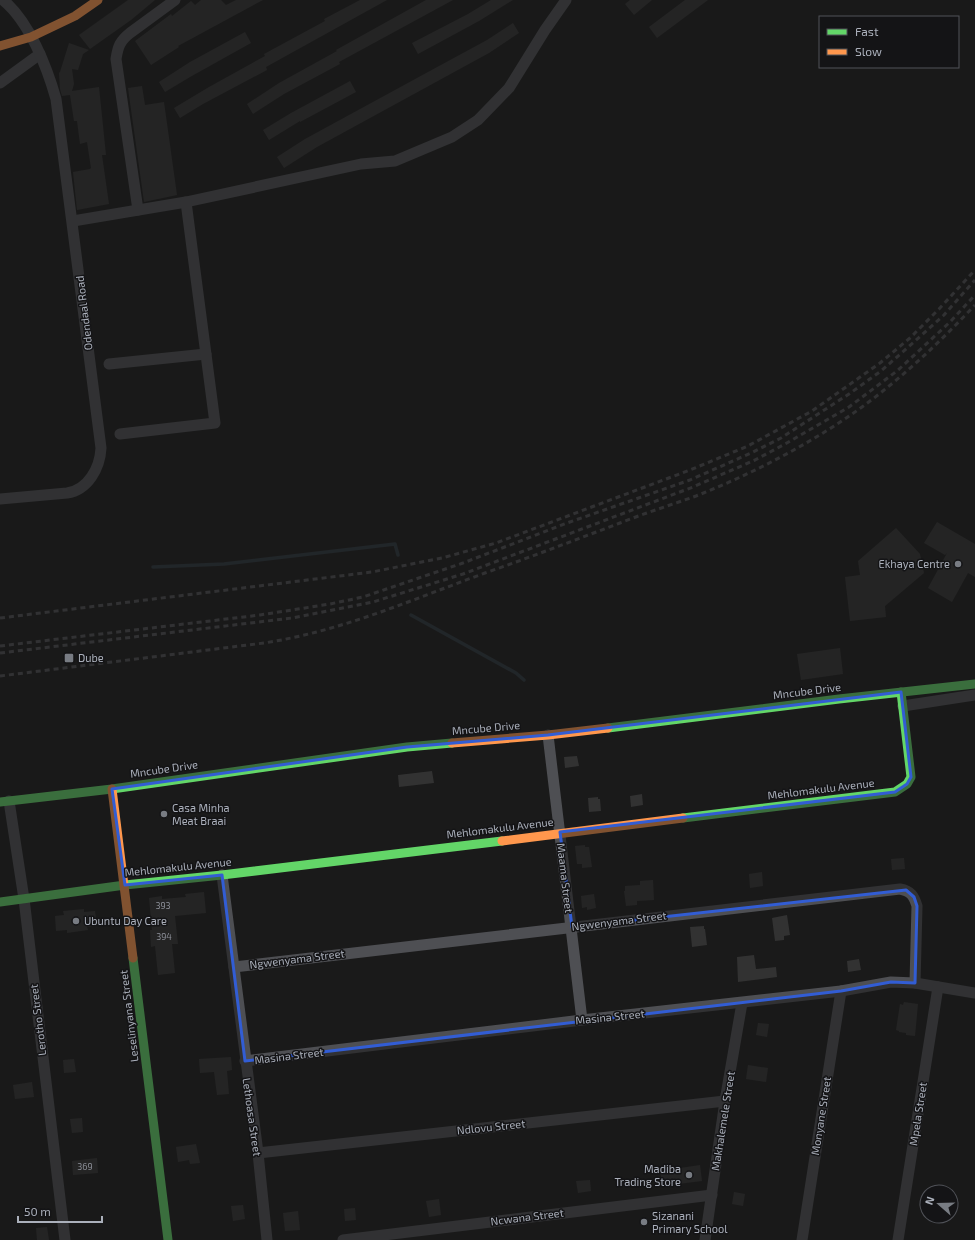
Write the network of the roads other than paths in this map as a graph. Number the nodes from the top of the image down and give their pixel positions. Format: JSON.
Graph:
{"nodes":[{"id":1,"x":3,"y":0,"type":"edge"},
{"id":2,"x":98,"y":0,"type":"edge"},
{"id":3,"x":174,"y":0,"type":"edge"},
{"id":4,"x":566,"y":0,"type":"edge"},
{"id":5,"x":31,"y":37,"type":"junction"},
{"id":6,"x":0,"y":46,"type":"edge"},
{"id":7,"x":40,"y":54,"type":"junction"},
{"id":8,"x":0,"y":83,"type":"edge"},
{"id":9,"x":186,"y":202,"type":"junction"},
{"id":10,"x":138,"y":210,"type":"junction"},
{"id":11,"x":73,"y":221,"type":"junction"},
{"id":12,"x":206,"y":354,"type":"junction"},
{"id":13,"x":109,"y":364,"type":"dead end"},
{"id":14,"x":120,"y":434,"type":"dead end"},
{"id":15,"x":0,"y":499,"type":"edge"},
{"id":16,"x":975,"y":684,"type":"edge"},
{"id":17,"x":901,"y":692,"type":"junction"},
{"id":18,"x":975,"y":695,"type":"edge"},
{"id":19,"x":902,"y":706,"type":"junction"},
{"id":20,"x":548,"y":735,"type":"junction"},
{"id":21,"x":112,"y":789,"type":"junction"},
{"id":22,"x":5,"y":802,"type":"edge"},
{"id":23,"x":560,"y":832,"type":"junction"},
{"id":24,"x":222,"y":875,"type":"junction"},
{"id":25,"x":125,"y":885,"type":"junction"},
{"id":26,"x":24,"y":899,"type":"junction"},
{"id":27,"x":0,"y":902,"type":"edge"},
{"id":28,"x":572,"y":927,"type":"junction"},
{"id":29,"x":234,"y":967,"type":"junction"},
{"id":30,"x":915,"y":983,"type":"junction"},
{"id":31,"x":938,"y":987,"type":"junction"},
{"id":32,"x":841,"y":991,"type":"junction"},
{"id":33,"x":975,"y":993,"type":"edge"},
{"id":34,"x":742,"y":1003,"type":"junction"},
{"id":35,"x":582,"y":1020,"type":"junction"},
{"id":36,"x":245,"y":1061,"type":"junction"},
{"id":37,"x":725,"y":1101,"type":"junction"},
{"id":38,"x":258,"y":1153,"type":"junction"},
{"id":39,"x":712,"y":1195,"type":"junction"},
{"id":40,"x":65,"y":1240,"type":"edge"},
{"id":41,"x":168,"y":1240,"type":"edge"},
{"id":42,"x":267,"y":1240,"type":"edge"},
{"id":43,"x":343,"y":1240,"type":"edge"},
{"id":44,"x":705,"y":1240,"type":"edge"},
{"id":45,"x":802,"y":1240,"type":"edge"},
{"id":46,"x":898,"y":1240,"type":"edge"}],
"edges":[{"from":1,"to":5,"type":"street","name":"Odendaal Road"},
{"from":2,"to":5,"type":"street"},
{"from":3,"to":10,"type":"street"},
{"from":4,"to":9,"type":"street"},
{"from":5,"to":6,"type":"street"},
{"from":5,"to":7,"type":"street","name":"Odendaal Road"},
{"from":7,"to":8,"type":"street"},
{"from":7,"to":11,"type":"street","name":"Odendaal Road"},
{"from":9,"to":10,"type":"street"},
{"from":9,"to":12,"type":"street"},
{"from":10,"to":11,"type":"street"},
{"from":11,"to":15,"type":"street","name":"Odendaal Road"},
{"from":12,"to":13,"type":"street"},
{"from":12,"to":14,"type":"street"},
{"from":16,"to":17,"type":"street","name":"Mncube Drive"},
{"from":17,"to":19,"type":"street","name":"Mehlomakulu Avenue"},
{"from":17,"to":20,"type":"street","name":"Mncube Drive"},
{"from":18,"to":19,"type":"street"},
{"from":19,"to":23,"type":"street","name":"Mehlomakulu Avenue"},
{"from":20,"to":21,"type":"street","name":"Mncube Drive"},
{"from":20,"to":23,"type":"street","name":"Maama Street"},
{"from":21,"to":22,"type":"street","name":"Mncube Drive"},
{"from":21,"to":25,"type":"street","name":"Leselinyana Street"},
{"from":22,"to":26,"type":"street","name":"Lerotho Street"},
{"from":23,"to":24,"type":"street","name":"Mehlomakulu Avenue"},
{"from":23,"to":28,"type":"street","name":"Maama Street"},
{"from":24,"to":25,"type":"street","name":"Mehlomakulu Avenue"},
{"from":24,"to":29,"type":"street","name":"Lethoasa Street"},
{"from":25,"to":26,"type":"street","name":"Mehlomakulu Avenue"},
{"from":25,"to":41,"type":"street","name":"Leselinyana Street"},
{"from":26,"to":27,"type":"street","name":"Mehlomakulu Avenue"},
{"from":26,"to":40,"type":"street","name":"Lerotho Street"},
{"from":28,"to":29,"type":"street","name":"Ngwenyama Street"},
{"from":28,"to":30,"type":"street","name":"Ngwenyama Street"},
{"from":28,"to":35,"type":"street","name":"Maama Street"},
{"from":29,"to":36,"type":"street","name":"Lethoasa Street"},
{"from":30,"to":31,"type":"street","name":"Masina Street"},
{"from":30,"to":32,"type":"street","name":"Masina Street"},
{"from":31,"to":33,"type":"street","name":"Masina Street"},
{"from":31,"to":46,"type":"street","name":"Mpela Street"},
{"from":32,"to":34,"type":"street","name":"Masina Street"},
{"from":32,"to":45,"type":"street","name":"Monyane Street"},
{"from":34,"to":35,"type":"street","name":"Masina Street"},
{"from":34,"to":37,"type":"street","name":"Makhalemele Street"},
{"from":35,"to":36,"type":"street","name":"Masina Street"},
{"from":36,"to":38,"type":"street","name":"Lethoasa Street"},
{"from":37,"to":38,"type":"street","name":"Ndlovu Street"},
{"from":37,"to":39,"type":"street","name":"Makhalemele Street"},
{"from":38,"to":42,"type":"street","name":"Lethoasa Street"},
{"from":39,"to":43,"type":"street","name":"Ncwana Street"},
{"from":39,"to":44,"type":"street","name":"Makhalemele Street"}]}
